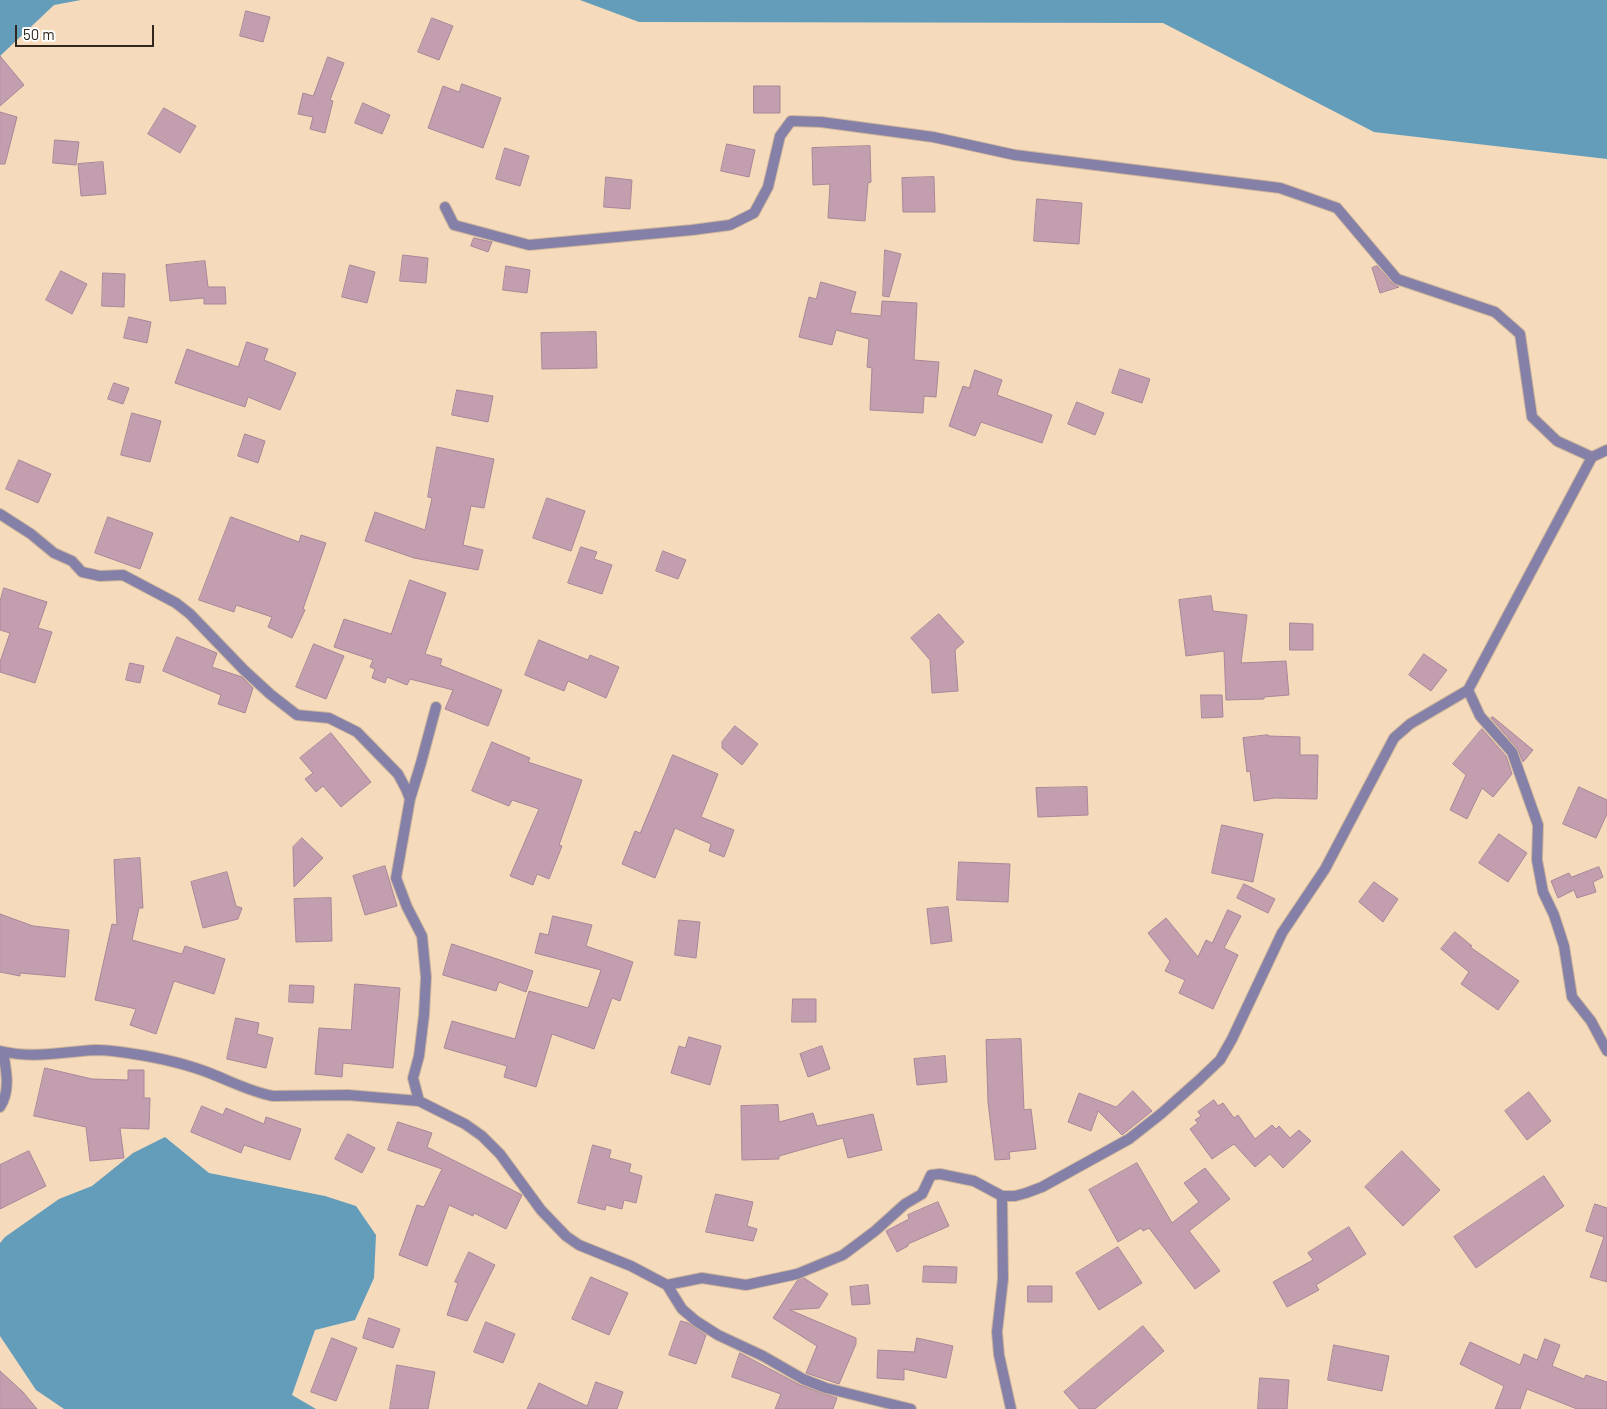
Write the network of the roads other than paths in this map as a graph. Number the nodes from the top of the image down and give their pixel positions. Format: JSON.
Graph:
{"nodes":[{"id":1,"x":445,"y":207,"type":"dead end"},
{"id":2,"x":1607,"y":450,"type":"edge"},
{"id":3,"x":1592,"y":456,"type":"junction"},
{"id":4,"x":0,"y":514,"type":"edge"},
{"id":5,"x":1468,"y":690,"type":"junction"},
{"id":6,"x":436,"y":707,"type":"dead end"},
{"id":7,"x":410,"y":799,"type":"junction"},
{"id":8,"x":1,"y":1051,"type":"edge"},
{"id":9,"x":1607,"y":1051,"type":"edge"},
{"id":10,"x":21,"y":1055,"type":"junction"},
{"id":11,"x":7,"y":1071,"type":"junction"},
{"id":12,"x":418,"y":1101,"type":"junction"},
{"id":13,"x":0,"y":1107,"type":"edge"},
{"id":14,"x":1002,"y":1196,"type":"junction"},
{"id":15,"x":667,"y":1284,"type":"junction"},
{"id":16,"x":911,"y":1409,"type":"edge"},
{"id":17,"x":1010,"y":1409,"type":"edge"}],
"edges":[{"from":1,"to":3,"type":"street"},
{"from":2,"to":3,"type":"street"},
{"from":3,"to":5,"type":"street"},
{"from":4,"to":7,"type":"street"},
{"from":5,"to":9,"type":"street"},
{"from":5,"to":14,"type":"street"},
{"from":6,"to":7,"type":"street"},
{"from":7,"to":12,"type":"street"},
{"from":8,"to":10,"type":"street"},
{"from":8,"to":11,"type":"street"},
{"from":10,"to":11,"type":"street"},
{"from":10,"to":12,"type":"street"},
{"from":11,"to":13,"type":"street"},
{"from":12,"to":15,"type":"street"},
{"from":14,"to":15,"type":"street"},
{"from":14,"to":17,"type":"street"},
{"from":15,"to":16,"type":"street"}]}
